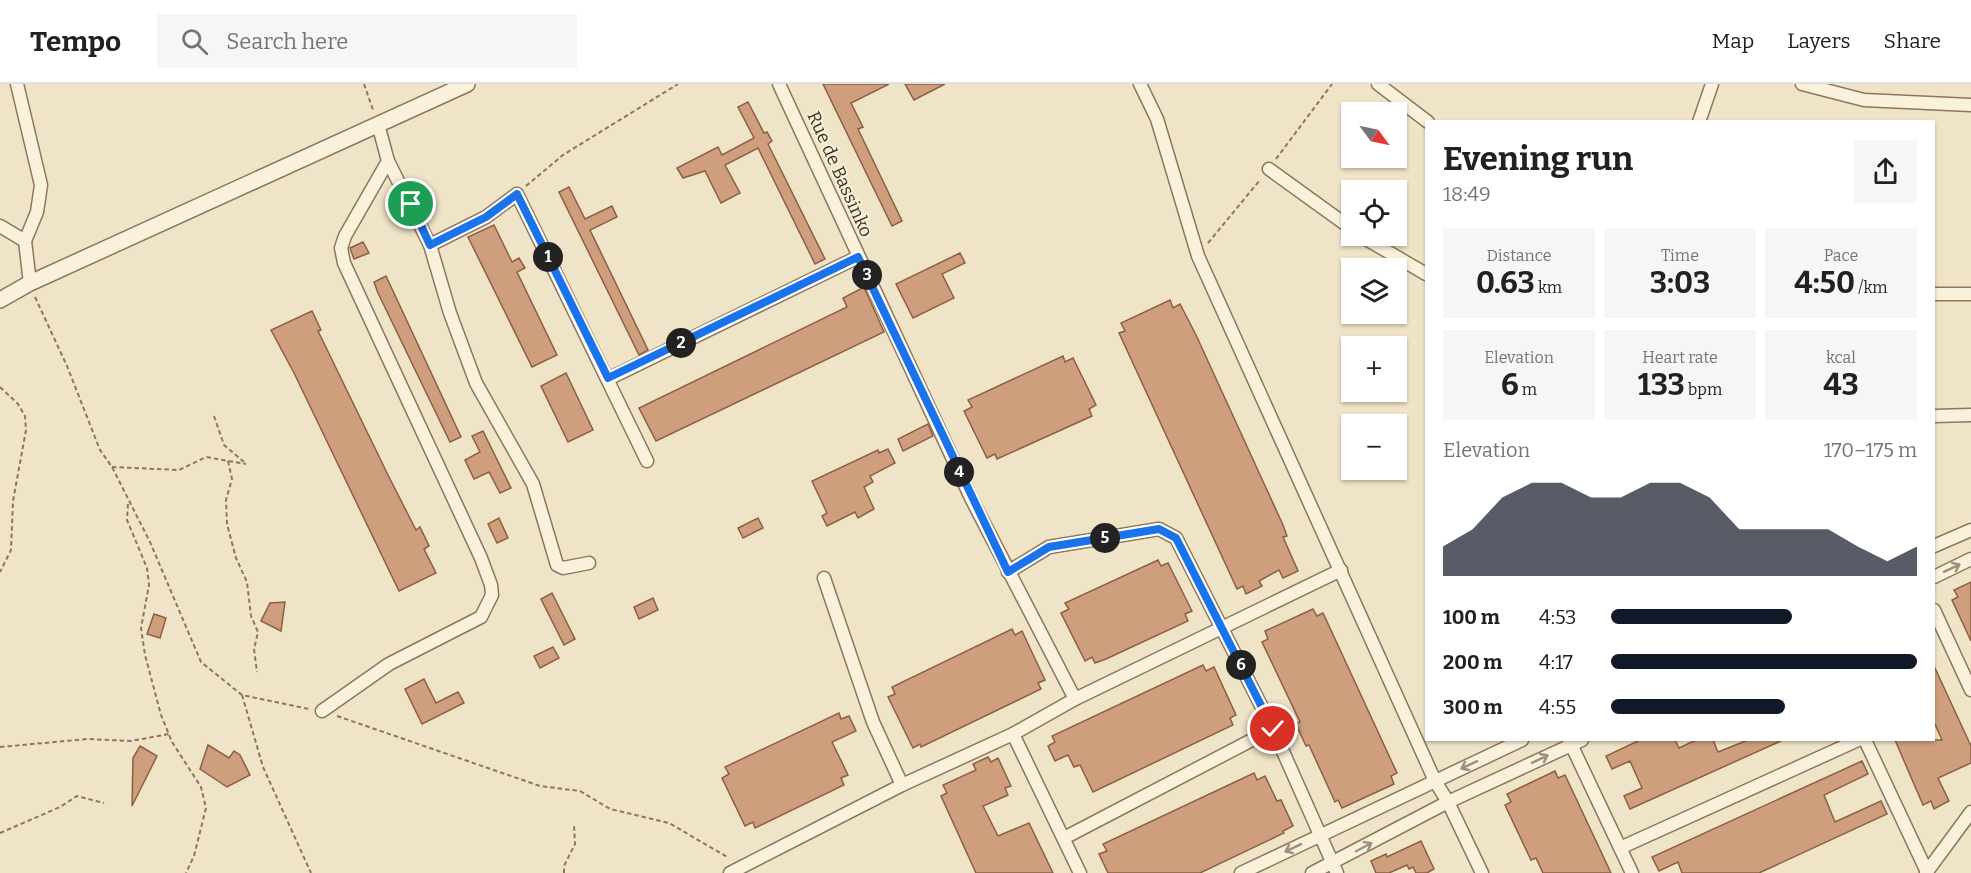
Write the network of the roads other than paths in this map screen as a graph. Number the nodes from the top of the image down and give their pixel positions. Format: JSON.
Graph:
{"nodes":[{"id":1,"x":17,"y":84,"type":"edge"},
{"id":2,"x":467,"y":84,"type":"edge"},
{"id":3,"x":779,"y":84,"type":"edge"},
{"id":4,"x":1140,"y":84,"type":"edge"},
{"id":5,"x":1378,"y":84,"type":"edge"},
{"id":6,"x":1712,"y":84,"type":"edge"},
{"id":7,"x":1802,"y":84,"type":"edge"},
{"id":8,"x":1971,"y":105,"type":"edge"},
{"id":9,"x":1425,"y":120,"type":"edge"},
{"id":10,"x":1700,"y":120,"type":"edge"},
{"id":11,"x":378,"y":124,"type":"junction"},
{"id":12,"x":388,"y":161,"type":"junction"},
{"id":13,"x":1269,"y":169,"type":"dead end"},
{"id":14,"x":1341,"y":221,"type":"edge"},
{"id":15,"x":0,"y":226,"type":"edge"},
{"id":16,"x":25,"y":241,"type":"junction"},
{"id":17,"x":430,"y":245,"type":"junction"},
{"id":18,"x":1378,"y":246,"type":"edge"},
{"id":19,"x":858,"y":257,"type":"junction"},
{"id":20,"x":1425,"y":273,"type":"edge"},
{"id":21,"x":30,"y":283,"type":"junction"},
{"id":22,"x":1935,"y":294,"type":"edge"},
{"id":23,"x":1971,"y":294,"type":"edge"},
{"id":24,"x":0,"y":300,"type":"edge"},
{"id":25,"x":608,"y":378,"type":"junction"},
{"id":26,"x":1971,"y":415,"type":"edge"},
{"id":27,"x":1935,"y":416,"type":"edge"},
{"id":28,"x":647,"y":461,"type":"dead end"},
{"id":29,"x":1971,"y":530,"type":"edge"},
{"id":30,"x":1935,"y":546,"type":"edge"},
{"id":31,"x":1971,"y":559,"type":"edge"},
{"id":32,"x":589,"y":563,"type":"dead end"},
{"id":33,"x":1341,"y":570,"type":"junction"},
{"id":34,"x":1008,"y":572,"type":"junction"},
{"id":35,"x":1935,"y":577,"type":"edge"},
{"id":36,"x":824,"y":578,"type":"dead end"},
{"id":37,"x":1935,"y":612,"type":"edge"},
{"id":38,"x":1222,"y":627,"type":"junction"},
{"id":39,"x":1971,"y":690,"type":"edge"},
{"id":40,"x":1075,"y":699,"type":"junction"},
{"id":41,"x":322,"y":711,"type":"road end"},
{"id":42,"x":1273,"y":729,"type":"junction"},
{"id":43,"x":1013,"y":734,"type":"junction"},
{"id":44,"x":1520,"y":741,"type":"edge"},
{"id":45,"x":1574,"y":741,"type":"edge"},
{"id":46,"x":1856,"y":741,"type":"edge"},
{"id":47,"x":1865,"y":741,"type":"edge"},
{"id":48,"x":1435,"y":781,"type":"junction"},
{"id":49,"x":902,"y":785,"type":"junction"},
{"id":50,"x":1448,"y":802,"type":"junction"},
{"id":51,"x":1971,"y":812,"type":"edge"},
{"id":52,"x":1321,"y":835,"type":"junction"},
{"id":53,"x":1064,"y":838,"type":"junction"},
{"id":54,"x":1620,"y":848,"type":"junction"},
{"id":55,"x":1335,"y":868,"type":"edge"},
{"id":56,"x":1926,"y":872,"type":"edge"},
{"id":57,"x":730,"y":873,"type":"edge"},
{"id":58,"x":1080,"y":873,"type":"edge"},
{"id":59,"x":1241,"y":873,"type":"edge"},
{"id":60,"x":1312,"y":873,"type":"edge"},
{"id":61,"x":1482,"y":873,"type":"edge"},
{"id":62,"x":1632,"y":873,"type":"edge"}],
"edges":[{"from":1,"to":16,"type":"street"},
{"from":2,"to":11,"type":"street"},
{"from":3,"to":19,"type":"street","name":"Rue de Bassinko"},
{"from":4,"to":33,"type":"street"},
{"from":5,"to":9,"type":"street"},
{"from":6,"to":10,"type":"street"},
{"from":7,"to":8,"type":"street"},
{"from":11,"to":12,"type":"street"},
{"from":11,"to":21,"type":"street"},
{"from":12,"to":17,"type":"street"},
{"from":12,"to":41,"type":"street"},
{"from":13,"to":14,"type":"street"},
{"from":15,"to":16,"type":"street"},
{"from":16,"to":21,"type":"street"},
{"from":17,"to":25,"type":"street"},
{"from":17,"to":32,"type":"street"},
{"from":18,"to":20,"type":"street"},
{"from":19,"to":25,"type":"street"},
{"from":19,"to":34,"type":"street","name":"Rue de Bassinko"},
{"from":21,"to":24,"type":"street"},
{"from":22,"to":23,"type":"street"},
{"from":25,"to":28,"type":"street"},
{"from":26,"to":27,"type":"street"},
{"from":29,"to":30,"type":"street"},
{"from":35,"to":31,"type":"street","one_way":true},
{"from":33,"to":38,"type":"street"},
{"from":33,"to":48,"type":"street"},
{"from":34,"to":38,"type":"street"},
{"from":34,"to":40,"type":"street","name":"Rue de Bassinko"},
{"from":36,"to":49,"type":"street"},
{"from":37,"to":39,"type":"street"},
{"from":38,"to":40,"type":"street"},
{"from":38,"to":42,"type":"street"},
{"from":40,"to":43,"type":"street"},
{"from":42,"to":52,"type":"street"},
{"from":42,"to":53,"type":"street"},
{"from":43,"to":49,"type":"street"},
{"from":43,"to":53,"type":"street"},
{"from":44,"to":48,"type":"street","one_way":true},
{"from":50,"to":45,"type":"street","one_way":true},
{"from":45,"to":54,"type":"street"},
{"from":46,"to":54,"type":"street"},
{"from":47,"to":56,"type":"street"},
{"from":48,"to":50,"type":"street"},
{"from":48,"to":52,"type":"street"},
{"from":49,"to":57,"type":"street"},
{"from":55,"to":50,"type":"street","one_way":true},
{"from":50,"to":61,"type":"street"},
{"from":51,"to":56,"type":"street"},
{"from":52,"to":55,"type":"street"},
{"from":52,"to":59,"type":"street","one_way":true},
{"from":53,"to":58,"type":"street"},
{"from":54,"to":62,"type":"street"},
{"from":55,"to":60,"type":"street"}]}
